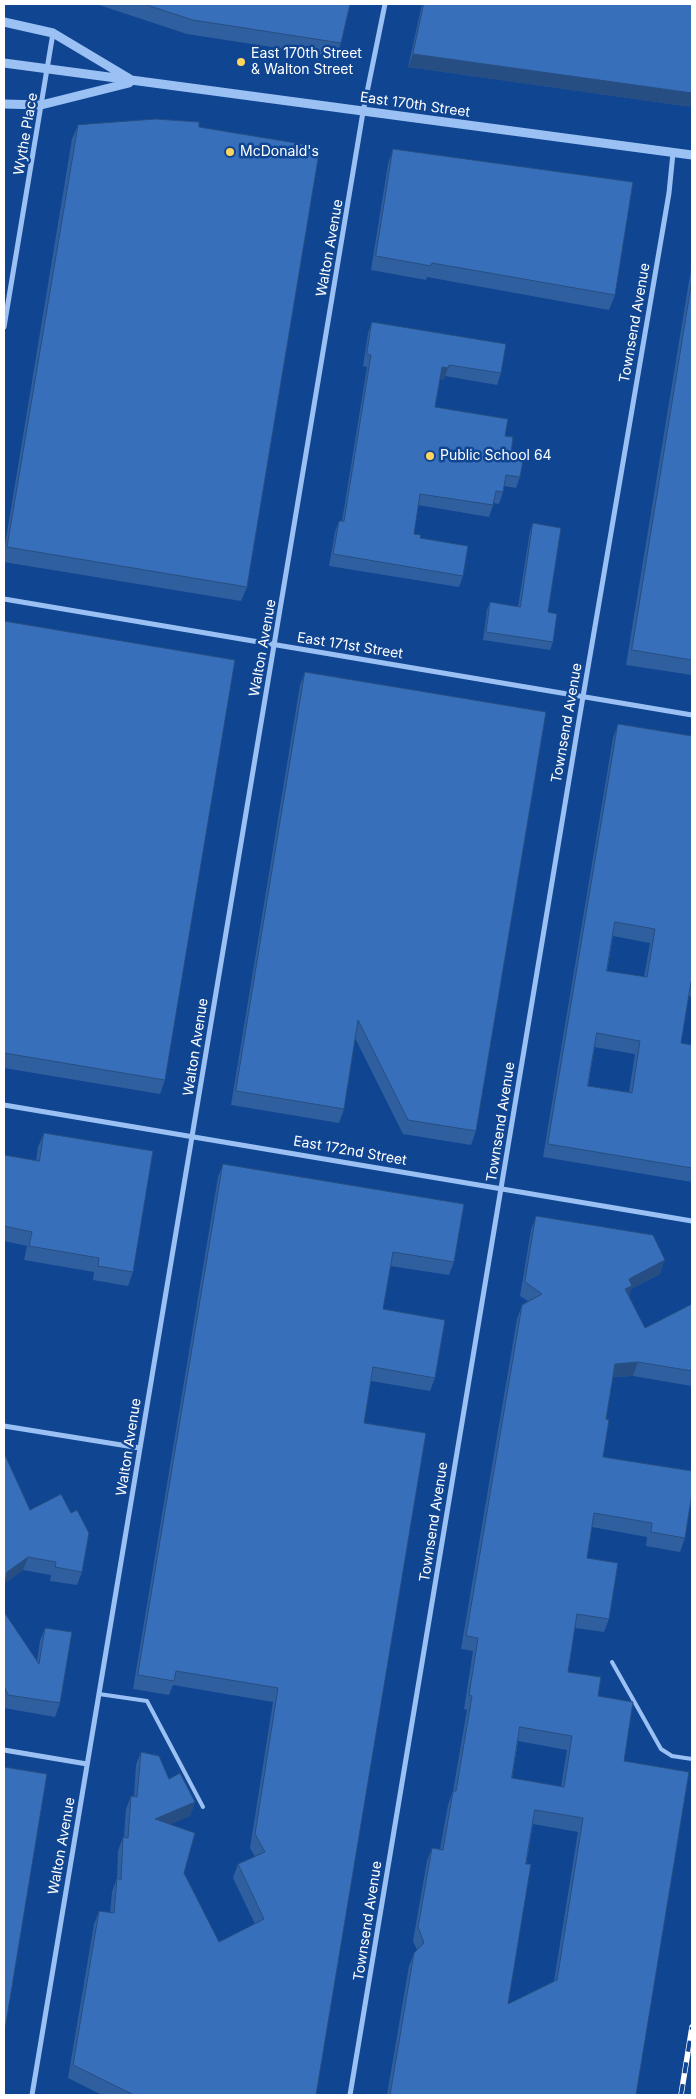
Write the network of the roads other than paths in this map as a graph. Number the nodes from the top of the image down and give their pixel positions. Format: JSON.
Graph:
{"nodes":[{"id":1,"x":385,"y":4,"type":"edge"},
{"id":2,"x":4,"y":22,"type":"edge"},
{"id":3,"x":53,"y":32,"type":"junction"},
{"id":4,"x":4,"y":64,"type":"edge"},
{"id":5,"x":48,"y":69,"type":"junction"},
{"id":6,"x":134,"y":82,"type":"junction"},
{"id":7,"x":4,"y":104,"type":"edge"},
{"id":8,"x":42,"y":105,"type":"junction"},
{"id":9,"x":364,"y":112,"type":"junction"},
{"id":10,"x":673,"y":153,"type":"junction"},
{"id":11,"x":692,"y":155,"type":"edge"},
{"id":12,"x":4,"y":327,"type":"edge"},
{"id":13,"x":4,"y":599,"type":"edge"},
{"id":14,"x":274,"y":645,"type":"junction"},
{"id":15,"x":583,"y":696,"type":"junction"},
{"id":16,"x":692,"y":715,"type":"edge"},
{"id":17,"x":4,"y":1105,"type":"edge"},
{"id":18,"x":192,"y":1135,"type":"junction"},
{"id":19,"x":501,"y":1188,"type":"junction"},
{"id":20,"x":692,"y":1221,"type":"edge"},
{"id":21,"x":4,"y":1426,"type":"edge"},
{"id":22,"x":140,"y":1448,"type":"junction"},
{"id":23,"x":612,"y":1662,"type":"dead end"},
{"id":24,"x":99,"y":1694,"type":"junction"},
{"id":25,"x":4,"y":1750,"type":"edge"},
{"id":26,"x":692,"y":1759,"type":"edge"},
{"id":27,"x":88,"y":1764,"type":"junction"},
{"id":28,"x":203,"y":1808,"type":"dead end"},
{"id":29,"x":32,"y":2095,"type":"edge"},
{"id":30,"x":350,"y":2095,"type":"edge"}],
"edges":[{"from":1,"to":9,"type":"street","name":"Walton Avenue"},
{"from":2,"to":3,"type":"street","name":"East 170th Street"},
{"from":3,"to":5,"type":"street","name":"Wythe Place"},
{"from":3,"to":6,"type":"street","name":"East 170th Street"},
{"from":4,"to":5,"type":"street","name":"East 170th Street"},
{"from":5,"to":6,"type":"street","name":"East 170th Street"},
{"from":5,"to":8,"type":"street","name":"Wythe Place"},
{"from":6,"to":8,"type":"street","name":"East 170th Street"},
{"from":6,"to":9,"type":"street","name":"East 170th Street"},
{"from":7,"to":8,"type":"street","name":"East 170th Street"},
{"from":8,"to":12,"type":"street","name":"Wythe Place"},
{"from":9,"to":10,"type":"street","name":"East 170th Street"},
{"from":9,"to":14,"type":"street","name":"Walton Avenue"},
{"from":10,"to":11,"type":"street","name":"East 170th Street"},
{"from":10,"to":15,"type":"street","name":"Townsend Avenue"},
{"from":13,"to":14,"type":"street","name":"East 171st Street"},
{"from":14,"to":15,"type":"street","name":"East 171st Street"},
{"from":14,"to":18,"type":"street","name":"Walton Avenue"},
{"from":15,"to":16,"type":"street","name":"East 171st Street"},
{"from":15,"to":19,"type":"street","name":"Townsend Avenue"},
{"from":17,"to":18,"type":"street","name":"East 172nd Street"},
{"from":18,"to":19,"type":"street","name":"East 172nd Street"},
{"from":18,"to":22,"type":"street","name":"Walton Avenue"},
{"from":19,"to":20,"type":"street","name":"East 172nd Street"},
{"from":19,"to":30,"type":"street","name":"Townsend Avenue"},
{"from":21,"to":22,"type":"street"},
{"from":22,"to":24,"type":"street","name":"Walton Avenue"},
{"from":23,"to":26,"type":"lane"},
{"from":24,"to":27,"type":"street","name":"Walton Avenue"},
{"from":24,"to":28,"type":"lane"},
{"from":25,"to":27,"type":"street"},
{"from":27,"to":29,"type":"street","name":"Walton Avenue"}]}
